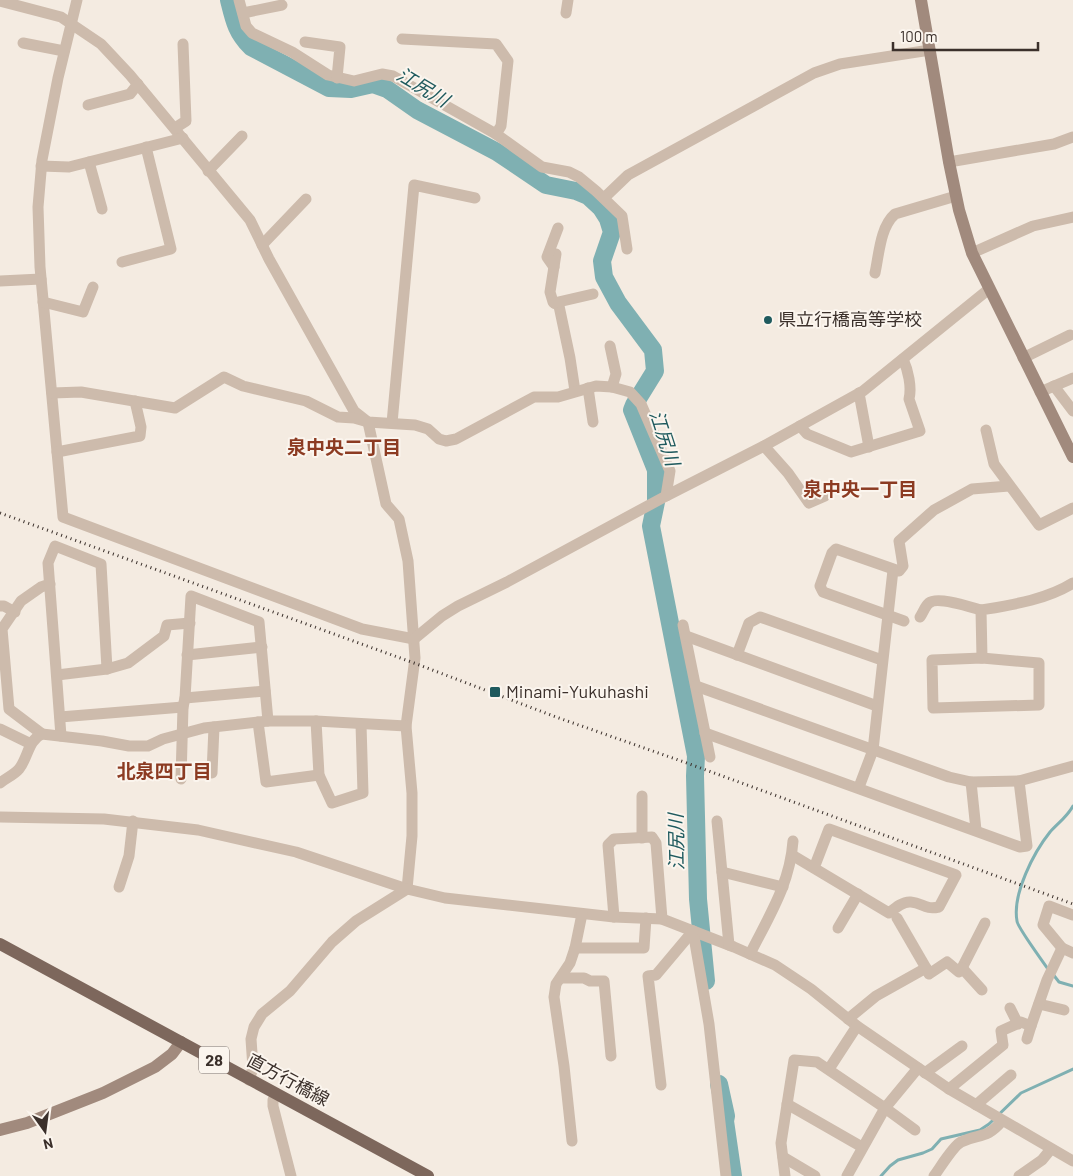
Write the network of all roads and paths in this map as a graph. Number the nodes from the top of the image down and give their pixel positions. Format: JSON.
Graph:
{"nodes":[{"id":1,"x":77,"y":0,"type":"edge"},
{"id":2,"x":239,"y":0,"type":"edge"},
{"id":3,"x":568,"y":0,"type":"edge"},
{"id":4,"x":921,"y":0,"type":"edge"},
{"id":5,"x":0,"y":1,"type":"edge"},
{"id":6,"x":282,"y":5,"type":"dead end"},
{"id":7,"x":566,"y":13,"type":"dead end"},
{"id":8,"x":243,"y":14,"type":"junction"},
{"id":9,"x":72,"y":23,"type":"junction"},
{"id":10,"x":402,"y":39,"type":"dead end"},
{"id":11,"x":305,"y":42,"type":"dead end"},
{"id":12,"x":23,"y":43,"type":"dead end"},
{"id":13,"x":183,"y":44,"type":"dead end"},
{"id":14,"x":930,"y":50,"type":"junction"},
{"id":15,"x":64,"y":51,"type":"junction"},
{"id":16,"x":337,"y":78,"type":"junction"},
{"id":17,"x":138,"y":84,"type":"junction"},
{"id":18,"x":88,"y":105,"type":"dead end"},
{"id":19,"x":175,"y":128,"type":"junction"},
{"id":20,"x":496,"y":134,"type":"junction"},
{"id":21,"x":242,"y":136,"type":"dead end"},
{"id":22,"x":182,"y":138,"type":"junction"},
{"id":23,"x":1073,"y":138,"type":"edge"},
{"id":24,"x":146,"y":147,"type":"junction"},
{"id":25,"x":90,"y":162,"type":"junction"},
{"id":26,"x":949,"y":162,"type":"junction"},
{"id":27,"x":41,"y":166,"type":"junction"},
{"id":28,"x":208,"y":171,"type":"junction"},
{"id":29,"x":956,"y":196,"type":"junction"},
{"id":30,"x":475,"y":198,"type":"dead end"},
{"id":31,"x":604,"y":198,"type":"junction"},
{"id":32,"x":306,"y":200,"type":"dead end"},
{"id":33,"x":102,"y":209,"type":"dead end"},
{"id":34,"x":1073,"y":217,"type":"edge"},
{"id":35,"x":558,"y":228,"type":"dead end"},
{"id":36,"x":262,"y":245,"type":"junction"},
{"id":37,"x":627,"y":248,"type":"dead end"},
{"id":38,"x":972,"y":252,"type":"junction"},
{"id":39,"x":556,"y":254,"type":"dead end"},
{"id":40,"x":122,"y":262,"type":"dead end"},
{"id":41,"x":554,"y":268,"type":"junction"},
{"id":42,"x":875,"y":273,"type":"dead end"},
{"id":43,"x":41,"y":279,"type":"junction"},
{"id":44,"x":0,"y":281,"type":"edge"},
{"id":45,"x":93,"y":287,"type":"dead end"},
{"id":46,"x":989,"y":289,"type":"junction"},
{"id":47,"x":593,"y":294,"type":"dead end"},
{"id":48,"x":43,"y":302,"type":"junction"},
{"id":49,"x":554,"y":303,"type":"junction"},
{"id":50,"x":1070,"y":335,"type":"dead end"},
{"id":51,"x":610,"y":346,"type":"dead end"},
{"id":52,"x":1023,"y":358,"type":"junction"},
{"id":53,"x":904,"y":359,"type":"junction"},
{"id":54,"x":1073,"y":378,"type":"edge"},
{"id":55,"x":1054,"y":386,"type":"junction"},
{"id":56,"x":612,"y":387,"type":"junction"},
{"id":57,"x":588,"y":388,"type":"junction"},
{"id":58,"x":575,"y":391,"type":"junction"},
{"id":59,"x":1040,"y":392,"type":"junction"},
{"id":60,"x":859,"y":393,"type":"junction"},
{"id":61,"x":52,"y":394,"type":"junction"},
{"id":62,"x":135,"y":401,"type":"junction"},
{"id":63,"x":1073,"y":411,"type":"edge"},
{"id":64,"x":368,"y":422,"type":"junction"},
{"id":65,"x":593,"y":422,"type":"dead end"},
{"id":66,"x":392,"y":423,"type":"junction"},
{"id":67,"x":800,"y":426,"type":"junction"},
{"id":68,"x":986,"y":430,"type":"dead end"},
{"id":69,"x":764,"y":446,"type":"junction"},
{"id":70,"x":869,"y":447,"type":"junction"},
{"id":71,"x":57,"y":452,"type":"junction"},
{"id":72,"x":1073,"y":457,"type":"edge"},
{"id":73,"x":1009,"y":486,"type":"junction"},
{"id":74,"x":666,"y":496,"type":"junction"},
{"id":75,"x":825,"y":496,"type":"dead end"},
{"id":76,"x":1073,"y":508,"type":"edge"},
{"id":77,"x":893,"y":570,"type":"junction"},
{"id":78,"x":1073,"y":583,"type":"edge"},
{"id":79,"x":50,"y":584,"type":"junction"},
{"id":80,"x":0,"y":606,"type":"edge"},
{"id":81,"x":981,"y":610,"type":"junction"},
{"id":82,"x":15,"y":612,"type":"junction"},
{"id":83,"x":888,"y":616,"type":"junction"},
{"id":84,"x":920,"y":617,"type":"dead end"},
{"id":85,"x":904,"y":621,"type":"dead end"},
{"id":86,"x":190,"y":623,"type":"junction"},
{"id":87,"x":683,"y":625,"type":"dead end"},
{"id":88,"x":686,"y":636,"type":"junction"},
{"id":89,"x":414,"y":639,"type":"junction"},
{"id":90,"x":262,"y":647,"type":"junction"},
{"id":91,"x":2,"y":650,"type":"edge"},
{"id":92,"x":187,"y":655,"type":"junction"},
{"id":93,"x":737,"y":655,"type":"junction"},
{"id":94,"x":982,"y":658,"type":"junction"},
{"id":95,"x":882,"y":660,"type":"junction"},
{"id":96,"x":107,"y":669,"type":"junction"},
{"id":97,"x":57,"y":675,"type":"junction"},
{"id":98,"x":696,"y":686,"type":"junction"},
{"id":99,"x":266,"y":691,"type":"junction"},
{"id":100,"x":184,"y":702,"type":"junction"},
{"id":101,"x":877,"y":706,"type":"junction"},
{"id":102,"x":60,"y":717,"type":"junction"},
{"id":103,"x":316,"y":721,"type":"junction"},
{"id":104,"x":263,"y":722,"type":"junction"},
{"id":105,"x":361,"y":724,"type":"junction"},
{"id":106,"x":406,"y":726,"type":"junction"},
{"id":107,"x":214,"y":727,"type":"junction"},
{"id":108,"x":0,"y":729,"type":"edge"},
{"id":109,"x":183,"y":733,"type":"junction"},
{"id":110,"x":705,"y":733,"type":"junction"},
{"id":111,"x":42,"y":734,"type":"junction"},
{"id":112,"x":61,"y":736,"type":"junction"},
{"id":113,"x":31,"y":744,"type":"junction"},
{"id":114,"x":873,"y":750,"type":"junction"},
{"id":115,"x":710,"y":757,"type":"dead end"},
{"id":116,"x":1073,"y":766,"type":"edge"},
{"id":117,"x":212,"y":773,"type":"dead end"},
{"id":118,"x":319,"y":775,"type":"junction"},
{"id":119,"x":2,"y":779,"type":"edge"},
{"id":120,"x":181,"y":779,"type":"dead end"},
{"id":121,"x":1019,"y":781,"type":"junction"},
{"id":122,"x":971,"y":782,"type":"junction"},
{"id":123,"x":859,"y":787,"type":"junction"},
{"id":124,"x":642,"y":796,"type":"dead end"},
{"id":125,"x":0,"y":817,"type":"edge"},
{"id":126,"x":717,"y":821,"type":"dead end"},
{"id":127,"x":134,"y":822,"type":"junction"},
{"id":128,"x":976,"y":830,"type":"junction"},
{"id":129,"x":642,"y":838,"type":"junction"},
{"id":130,"x":792,"y":841,"type":"dead end"},
{"id":131,"x":792,"y":855,"type":"junction"},
{"id":132,"x":814,"y":868,"type":"junction"},
{"id":133,"x":722,"y":872,"type":"junction"},
{"id":134,"x":120,"y":887,"type":"dead end"},
{"id":135,"x":783,"y":887,"type":"junction"},
{"id":136,"x":407,"y":889,"type":"junction"},
{"id":137,"x":858,"y":894,"type":"junction"},
{"id":138,"x":582,"y":914,"type":"junction"},
{"id":139,"x":1073,"y":915,"type":"edge"},
{"id":140,"x":614,"y":917,"type":"junction"},
{"id":141,"x":646,"y":918,"type":"junction"},
{"id":142,"x":897,"y":918,"type":"dead end"},
{"id":143,"x":662,"y":919,"type":"junction"},
{"id":144,"x":985,"y":923,"type":"dead end"},
{"id":145,"x":838,"y":928,"type":"dead end"},
{"id":146,"x":693,"y":931,"type":"junction"},
{"id":147,"x":0,"y":944,"type":"edge"},
{"id":148,"x":729,"y":945,"type":"junction"},
{"id":149,"x":575,"y":948,"type":"junction"},
{"id":150,"x":1062,"y":948,"type":"junction"},
{"id":151,"x":1073,"y":953,"type":"edge"},
{"id":152,"x":750,"y":954,"type":"junction"},
{"id":153,"x":926,"y":968,"type":"junction"},
{"id":154,"x":962,"y":968,"type":"junction"},
{"id":155,"x":561,"y":978,"type":"junction"},
{"id":156,"x":982,"y":990,"type":"dead end"},
{"id":157,"x":1039,"y":1004,"type":"junction"},
{"id":158,"x":1010,"y":1008,"type":"dead end"},
{"id":159,"x":1064,"y":1010,"type":"dead end"},
{"id":160,"x":853,"y":1022,"type":"junction"},
{"id":161,"x":1018,"y":1024,"type":"junction"},
{"id":162,"x":1031,"y":1026,"type":"junction"},
{"id":163,"x":1027,"y":1039,"type":"dead end"},
{"id":164,"x":180,"y":1042,"type":"junction"},
{"id":165,"x":962,"y":1046,"type":"dead end"},
{"id":166,"x":611,"y":1056,"type":"dead end"},
{"id":167,"x":829,"y":1069,"type":"junction"},
{"id":168,"x":922,"y":1070,"type":"junction"},
{"id":169,"x":1011,"y":1075,"type":"dead end"},
{"id":170,"x":249,"y":1080,"type":"junction"},
{"id":171,"x":661,"y":1085,"type":"dead end"},
{"id":172,"x":949,"y":1089,"type":"junction"},
{"id":173,"x":276,"y":1094,"type":"junction"},
{"id":174,"x":787,"y":1104,"type":"junction"},
{"id":175,"x":976,"y":1106,"type":"junction"},
{"id":176,"x":885,"y":1108,"type":"junction"},
{"id":177,"x":1002,"y":1121,"type":"junction"},
{"id":178,"x":0,"y":1130,"type":"edge"},
{"id":179,"x":915,"y":1130,"type":"dead end"},
{"id":180,"x":572,"y":1141,"type":"dead end"},
{"id":181,"x":862,"y":1147,"type":"junction"},
{"id":182,"x":1051,"y":1148,"type":"junction"},
{"id":183,"x":783,"y":1157,"type":"junction"},
{"id":184,"x":1073,"y":1161,"type":"edge"},
{"id":185,"x":291,"y":1176,"type":"edge"},
{"id":186,"x":428,"y":1176,"type":"edge"},
{"id":187,"x":726,"y":1176,"type":"edge"},
{"id":188,"x":785,"y":1176,"type":"edge"},
{"id":189,"x":815,"y":1176,"type":"edge"},
{"id":190,"x":847,"y":1176,"type":"edge"},
{"id":191,"x":934,"y":1176,"type":"edge"},
{"id":192,"x":1018,"y":1176,"type":"edge"}],
"edges":[{"from":1,"to":9,"type":"street"},
{"from":2,"to":8,"type":"street"},
{"from":3,"to":7,"type":"street"},
{"from":4,"to":14,"type":"street"},
{"from":5,"to":9,"type":"street"},
{"from":6,"to":8,"type":"street"},
{"from":8,"to":16,"type":"street"},
{"from":9,"to":15,"type":"street"},
{"from":9,"to":17,"type":"street"},
{"from":10,"to":20,"type":"street"},
{"from":11,"to":16,"type":"street"},
{"from":12,"to":15,"type":"street"},
{"from":13,"to":19,"type":"street"},
{"from":14,"to":26,"type":"street"},
{"from":14,"to":31,"type":"street"},
{"from":15,"to":27,"type":"street"},
{"from":16,"to":20,"type":"street"},
{"from":17,"to":18,"type":"street"},
{"from":17,"to":19,"type":"street"},
{"from":19,"to":22,"type":"street"},
{"from":20,"to":31,"type":"street"},
{"from":21,"to":28,"type":"street"},
{"from":22,"to":24,"type":"street"},
{"from":22,"to":28,"type":"street"},
{"from":23,"to":26,"type":"street"},
{"from":24,"to":25,"type":"street"},
{"from":24,"to":40,"type":"street"},
{"from":25,"to":27,"type":"street"},
{"from":25,"to":33,"type":"street"},
{"from":26,"to":29,"type":"street"},
{"from":27,"to":43,"type":"street"},
{"from":28,"to":36,"type":"street"},
{"from":29,"to":38,"type":"street"},
{"from":29,"to":42,"type":"street"},
{"from":30,"to":66,"type":"street"},
{"from":31,"to":37,"type":"street"},
{"from":32,"to":36,"type":"street"},
{"from":34,"to":38,"type":"street"},
{"from":35,"to":41,"type":"street"},
{"from":36,"to":64,"type":"street"},
{"from":38,"to":46,"type":"street"},
{"from":39,"to":41,"type":"street"},
{"from":41,"to":49,"type":"street"},
{"from":43,"to":44,"type":"street"},
{"from":43,"to":48,"type":"street"},
{"from":45,"to":48,"type":"street"},
{"from":46,"to":52,"type":"street"},
{"from":46,"to":53,"type":"street"},
{"from":47,"to":49,"type":"street"},
{"from":48,"to":61,"type":"street"},
{"from":49,"to":58,"type":"street"},
{"from":50,"to":52,"type":"street"},
{"from":51,"to":56,"type":"street"},
{"from":52,"to":59,"type":"street"},
{"from":53,"to":60,"type":"street"},
{"from":53,"to":70,"type":"street"},
{"from":54,"to":55,"type":"street"},
{"from":55,"to":59,"type":"street"},
{"from":55,"to":63,"type":"street"},
{"from":56,"to":57,"type":"street"},
{"from":56,"to":74,"type":"street"},
{"from":57,"to":58,"type":"street"},
{"from":57,"to":65,"type":"street"},
{"from":58,"to":66,"type":"street"},
{"from":59,"to":72,"type":"street"},
{"from":60,"to":67,"type":"street"},
{"from":60,"to":70,"type":"street"},
{"from":61,"to":62,"type":"street"},
{"from":61,"to":71,"type":"street"},
{"from":62,"to":64,"type":"street"},
{"from":62,"to":71,"type":"street"},
{"from":64,"to":66,"type":"street"},
{"from":64,"to":89,"type":"street"},
{"from":67,"to":69,"type":"street"},
{"from":67,"to":70,"type":"street"},
{"from":68,"to":73,"type":"street"},
{"from":69,"to":74,"type":"street"},
{"from":69,"to":75,"type":"street"},
{"from":71,"to":89,"type":"street"},
{"from":73,"to":76,"type":"street"},
{"from":73,"to":77,"type":"street"},
{"from":74,"to":89,"type":"street"},
{"from":77,"to":83,"type":"street"},
{"from":77,"to":83,"type":"street"},
{"from":78,"to":81,"type":"street"},
{"from":79,"to":82,"type":"street"},
{"from":79,"to":96,"type":"street"},
{"from":79,"to":97,"type":"street"},
{"from":80,"to":82,"type":"street"},
{"from":81,"to":84,"type":"street"},
{"from":81,"to":94,"type":"street"},
{"from":82,"to":91,"type":"street"},
{"from":83,"to":85,"type":"street"},
{"from":83,"to":95,"type":"street"},
{"from":86,"to":90,"type":"street"},
{"from":86,"to":92,"type":"street"},
{"from":86,"to":96,"type":"street"},
{"from":87,"to":88,"type":"street"},
{"from":88,"to":93,"type":"street"},
{"from":88,"to":98,"type":"street"},
{"from":89,"to":106,"type":"street"},
{"from":90,"to":92,"type":"street"},
{"from":90,"to":99,"type":"street"},
{"from":91,"to":111,"type":"street"},
{"from":92,"to":100,"type":"street"},
{"from":93,"to":95,"type":"street"},
{"from":93,"to":101,"type":"street"},
{"from":94,"to":94,"type":"street"},
{"from":95,"to":101,"type":"street"},
{"from":96,"to":97,"type":"street"},
{"from":97,"to":102,"type":"street"},
{"from":98,"to":110,"type":"street"},
{"from":98,"to":114,"type":"street"},
{"from":99,"to":100,"type":"street"},
{"from":99,"to":104,"type":"street"},
{"from":100,"to":102,"type":"street"},
{"from":100,"to":109,"type":"street"},
{"from":101,"to":114,"type":"street"},
{"from":102,"to":112,"type":"street"},
{"from":103,"to":104,"type":"street"},
{"from":103,"to":105,"type":"street"},
{"from":103,"to":118,"type":"street"},
{"from":104,"to":107,"type":"street"},
{"from":104,"to":118,"type":"street"},
{"from":105,"to":106,"type":"street"},
{"from":105,"to":118,"type":"street"},
{"from":106,"to":136,"type":"street"},
{"from":107,"to":109,"type":"street"},
{"from":107,"to":117,"type":"street"},
{"from":108,"to":113,"type":"street"},
{"from":109,"to":112,"type":"street"},
{"from":109,"to":120,"type":"street"},
{"from":110,"to":115,"type":"street"},
{"from":110,"to":123,"type":"street"},
{"from":111,"to":112,"type":"street"},
{"from":111,"to":113,"type":"street"},
{"from":113,"to":119,"type":"street"},
{"from":114,"to":122,"type":"street"},
{"from":114,"to":123,"type":"street"},
{"from":116,"to":121,"type":"street"},
{"from":121,"to":122,"type":"street"},
{"from":121,"to":128,"type":"street"},
{"from":122,"to":128,"type":"street"},
{"from":123,"to":128,"type":"street"},
{"from":124,"to":129,"type":"street"},
{"from":125,"to":127,"type":"street"},
{"from":126,"to":133,"type":"street"},
{"from":127,"to":134,"type":"street"},
{"from":127,"to":136,"type":"street"},
{"from":129,"to":140,"type":"street"},
{"from":129,"to":143,"type":"street"},
{"from":130,"to":131,"type":"street"},
{"from":131,"to":132,"type":"street"},
{"from":131,"to":135,"type":"street"},
{"from":132,"to":137,"type":"street"},
{"from":132,"to":137,"type":"street"},
{"from":133,"to":135,"type":"street"},
{"from":133,"to":148,"type":"street"},
{"from":135,"to":152,"type":"street"},
{"from":136,"to":138,"type":"street"},
{"from":136,"to":170,"type":"street"},
{"from":137,"to":145,"type":"street"},
{"from":138,"to":140,"type":"street"},
{"from":138,"to":149,"type":"street"},
{"from":139,"to":150,"type":"street"},
{"from":140,"to":141,"type":"street"},
{"from":141,"to":143,"type":"street"},
{"from":141,"to":149,"type":"street"},
{"from":142,"to":153,"type":"street"},
{"from":143,"to":146,"type":"street"},
{"from":144,"to":154,"type":"street"},
{"from":146,"to":148,"type":"street"},
{"from":146,"to":171,"type":"street"},
{"from":146,"to":187,"type":"street"},
{"from":147,"to":164,"type":"main road","name":"直方行橋線","number":"28"},
{"from":148,"to":152,"type":"street"},
{"from":149,"to":155,"type":"street"},
{"from":150,"to":151,"type":"street"},
{"from":150,"to":157,"type":"street"},
{"from":152,"to":160,"type":"street"},
{"from":153,"to":154,"type":"street"},
{"from":153,"to":160,"type":"street"},
{"from":154,"to":156,"type":"street"},
{"from":155,"to":166,"type":"street"},
{"from":155,"to":180,"type":"street"},
{"from":157,"to":159,"type":"street"},
{"from":157,"to":162,"type":"street"},
{"from":158,"to":161,"type":"street"},
{"from":160,"to":167,"type":"street"},
{"from":160,"to":168,"type":"street"},
{"from":161,"to":162,"type":"street"},
{"from":161,"to":172,"type":"street"},
{"from":162,"to":163,"type":"street"},
{"from":164,"to":170,"type":"main road","name":"直方行橋線","number":"28"},
{"from":164,"to":178,"type":"street"},
{"from":165,"to":168,"type":"street"},
{"from":167,"to":174,"type":"street"},
{"from":167,"to":176,"type":"street"},
{"from":168,"to":172,"type":"street"},
{"from":168,"to":176,"type":"street"},
{"from":169,"to":175,"type":"street"},
{"from":170,"to":173,"type":"main road","name":"直方行橋線","number":"28"},
{"from":172,"to":175,"type":"street"},
{"from":173,"to":185,"type":"street"},
{"from":173,"to":186,"type":"main road","name":"直方行橋線","number":"28"},
{"from":174,"to":181,"type":"street"},
{"from":174,"to":183,"type":"street"},
{"from":175,"to":177,"type":"street"},
{"from":176,"to":179,"type":"street"},
{"from":176,"to":181,"type":"street"},
{"from":177,"to":182,"type":"street"},
{"from":177,"to":191,"type":"street"},
{"from":181,"to":190,"type":"street"},
{"from":182,"to":184,"type":"street"},
{"from":182,"to":192,"type":"street"},
{"from":183,"to":188,"type":"street"},
{"from":183,"to":189,"type":"street"}]}
